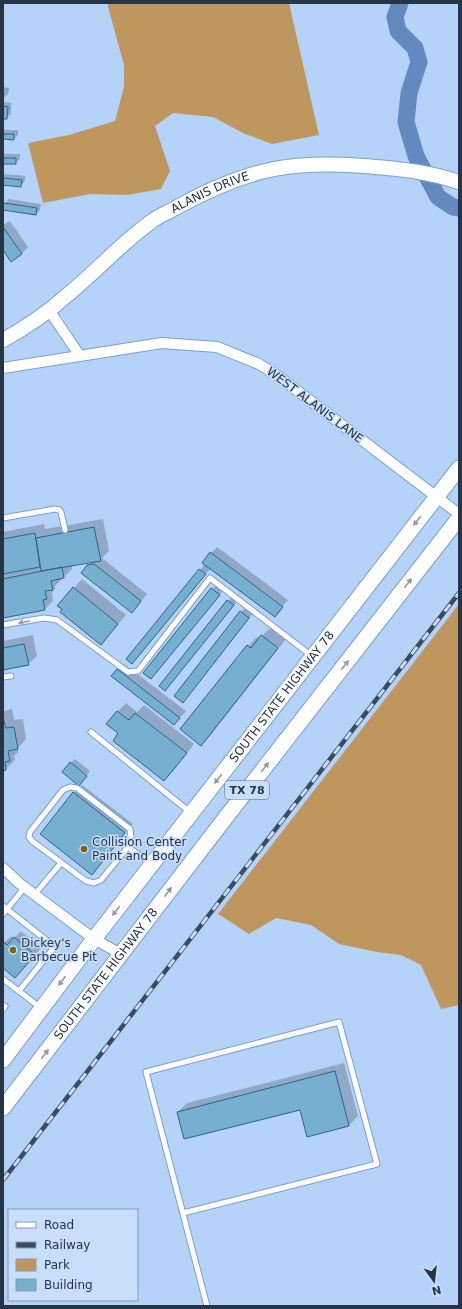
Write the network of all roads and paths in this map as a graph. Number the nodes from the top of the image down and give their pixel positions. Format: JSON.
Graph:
{"nodes":[{"id":1,"x":459,"y":182,"type":"edge"},
{"id":2,"x":49,"y":310,"type":"junction"},
{"id":3,"x":3,"y":340,"type":"edge"},
{"id":4,"x":80,"y":356,"type":"junction"},
{"id":5,"x":3,"y":368,"type":"edge"},
{"id":6,"x":459,"y":468,"type":"edge"},
{"id":7,"x":436,"y":497,"type":"junction"},
{"id":8,"x":459,"y":514,"type":"edge"},
{"id":9,"x":3,"y":518,"type":"edge"},
{"id":10,"x":459,"y":518,"type":"edge"},
{"id":11,"x":65,"y":530,"type":"dead end"},
{"id":12,"x":3,"y":626,"type":"edge"},
{"id":13,"x":312,"y":657,"type":"junction"},
{"id":14,"x":11,"y":676,"type":"dead end"},
{"id":15,"x":3,"y":677,"type":"edge"},
{"id":16,"x":91,"y":732,"type":"dead end"},
{"id":17,"x":192,"y":813,"type":"junction"},
{"id":18,"x":128,"y":847,"type":"junction"},
{"id":19,"x":61,"y":863,"type":"junction"},
{"id":20,"x":152,"y":865,"type":"junction"},
{"id":21,"x":3,"y":868,"type":"edge"},
{"id":22,"x":25,"y":887,"type":"junction"},
{"id":23,"x":35,"y":894,"type":"junction"},
{"id":24,"x":5,"y":907,"type":"edge"},
{"id":25,"x":3,"y":914,"type":"edge"},
{"id":26,"x":94,"y":939,"type":"junction"},
{"id":27,"x":121,"y":954,"type":"junction"},
{"id":28,"x":3,"y":979,"type":"edge"},
{"id":29,"x":18,"y":991,"type":"junction"},
{"id":30,"x":42,"y":1009,"type":"junction"},
{"id":31,"x":3,"y":1060,"type":"edge"},
{"id":32,"x":3,"y":1108,"type":"edge"},
{"id":33,"x":183,"y":1213,"type":"junction"},
{"id":34,"x":207,"y":1306,"type":"edge"}],
"edges":[{"from":1,"to":2,"type":"main road","name":"ALANIS DRIVE"},
{"from":2,"to":3,"type":"main road","name":"ALANIS DRIVE"},
{"from":2,"to":4,"type":"street"},
{"from":4,"to":5,"type":"street","name":"WEST ALANIS LANE"},
{"from":4,"to":7,"type":"street","name":"WEST ALANIS LANE"},
{"from":6,"to":7,"type":"main road","name":"SOUTH STATE HIGHWAY 78","number":"TX 78"},
{"from":7,"to":8,"type":"street","name":"WEST ALANIS LANE"},
{"from":7,"to":13,"type":"main road","name":"SOUTH STATE HIGHWAY 78","number":"TX 78","one_way":true},
{"from":9,"to":11,"type":"lane"},
{"from":27,"to":10,"type":"main road","name":"SOUTH STATE HIGHWAY 78","number":"TX 78","one_way":true},
{"from":13,"to":12,"type":"lane","one_way":true},
{"from":13,"to":17,"type":"main road","name":"SOUTH STATE HIGHWAY 78","number":"TX 78","one_way":true},
{"from":14,"to":15,"type":"lane"},
{"from":16,"to":17,"type":"lane"},
{"from":17,"to":20,"type":"main road","name":"SOUTH STATE HIGHWAY 78","number":"TX 78"},
{"from":18,"to":19,"type":"lane"},
{"from":18,"to":19,"type":"lane"},
{"from":18,"to":20,"type":"lane"},
{"from":19,"to":23,"type":"lane"},
{"from":20,"to":26,"type":"main road","name":"SOUTH STATE HIGHWAY 78","number":"TX 78","one_way":true},
{"from":21,"to":22,"type":"street"},
{"from":22,"to":23,"type":"street"},
{"from":22,"to":24,"type":"lane"},
{"from":23,"to":26,"type":"street"},
{"from":24,"to":25,"type":"lane"},
{"from":24,"to":29,"type":"lane"},
{"from":26,"to":27,"type":"street"},
{"from":26,"to":30,"type":"main road","name":"SOUTH STATE HIGHWAY 78","number":"TX 78","one_way":true},
{"from":32,"to":27,"type":"main road","name":"SOUTH STATE HIGHWAY 78","number":"TX 78","one_way":true},
{"from":28,"to":29,"type":"lane"},
{"from":29,"to":30,"type":"lane"},
{"from":30,"to":31,"type":"main road","name":"SOUTH STATE HIGHWAY 78","number":"TX 78"},
{"from":33,"to":33,"type":"lane"},
{"from":33,"to":34,"type":"lane"}]}
